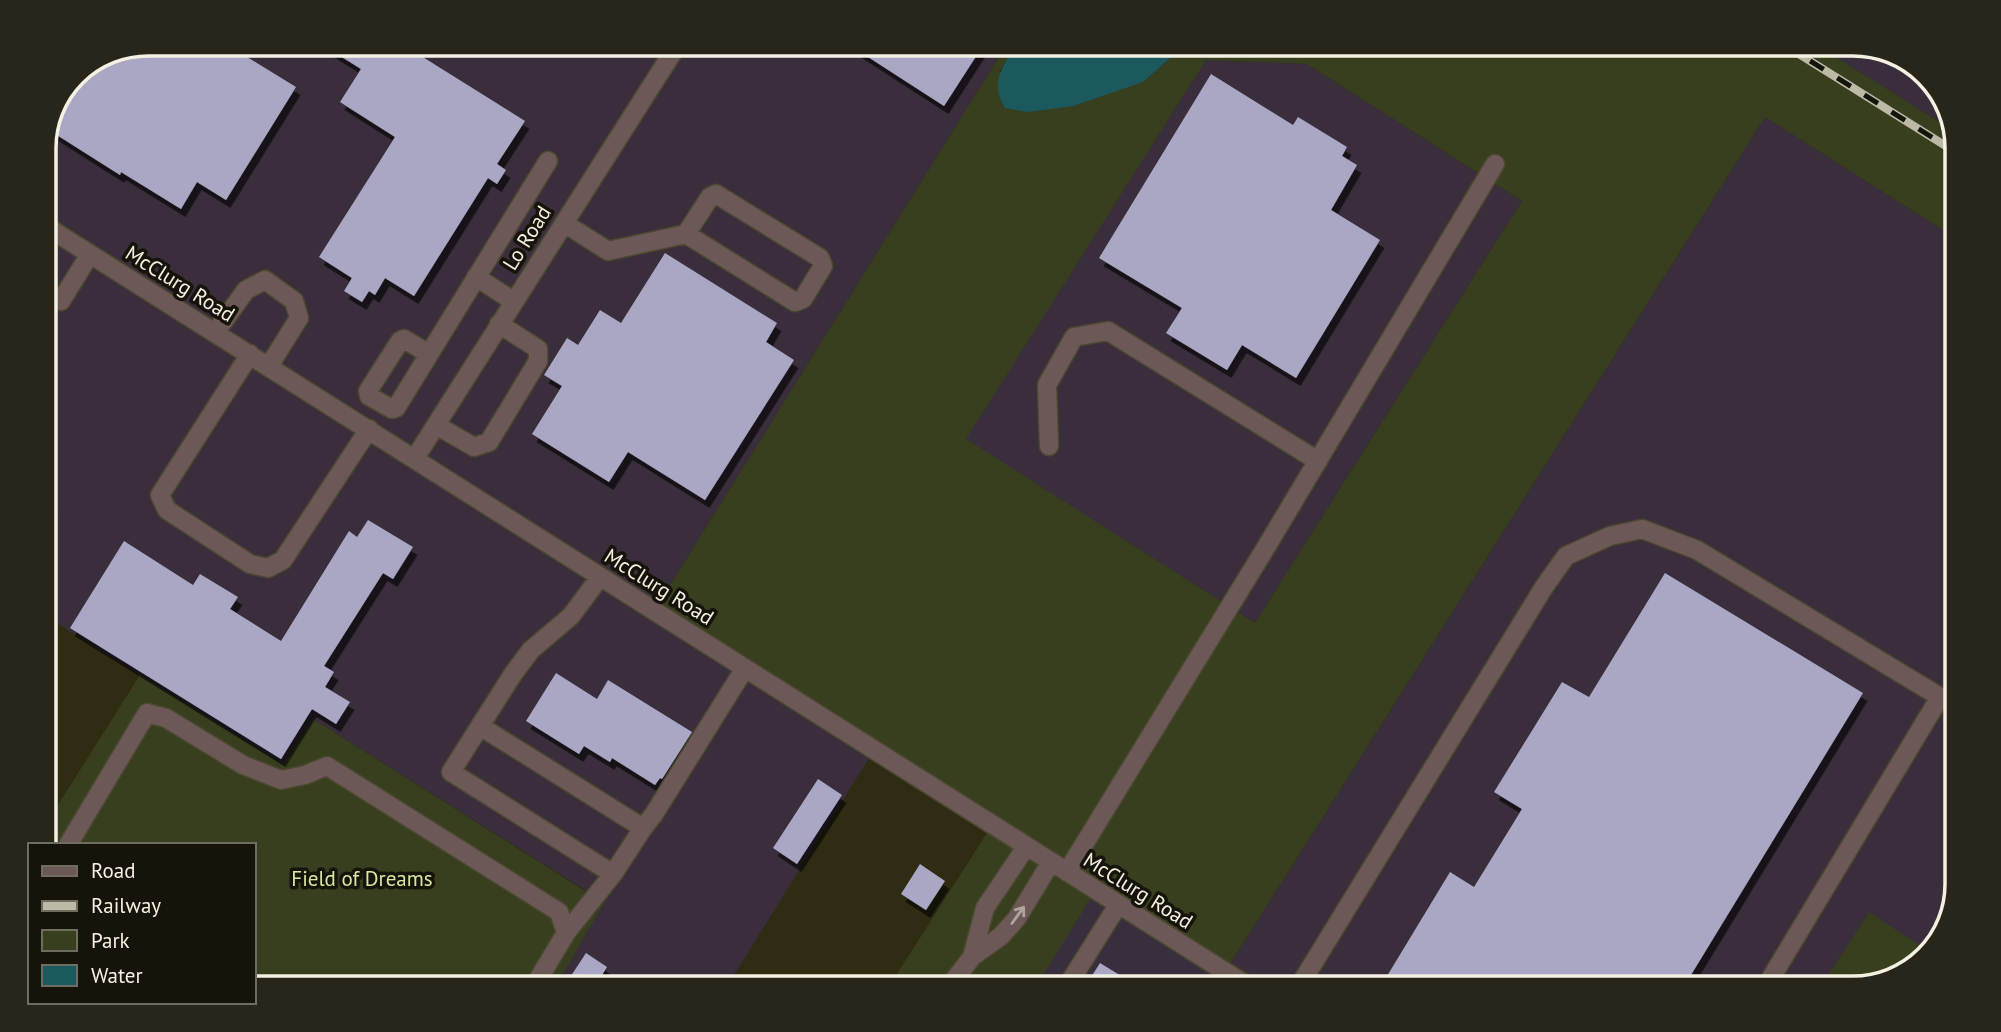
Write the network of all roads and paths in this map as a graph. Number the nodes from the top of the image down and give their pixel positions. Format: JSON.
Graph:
{"nodes":[{"id":1,"x":670,"y":56,"type":"edge"},
{"id":2,"x":548,"y":161,"type":"dead end"},
{"id":3,"x":1495,"y":164,"type":"dead end"},
{"id":4,"x":564,"y":223,"type":"junction"},
{"id":5,"x":56,"y":233,"type":"edge"},
{"id":6,"x":686,"y":233,"type":"junction"},
{"id":7,"x":90,"y":254,"type":"junction"},
{"id":8,"x":476,"y":277,"type":"junction"},
{"id":9,"x":56,"y":298,"type":"edge"},
{"id":10,"x":513,"y":302,"type":"junction"},
{"id":11,"x":499,"y":324,"type":"junction"},
{"id":12,"x":215,"y":333,"type":"junction"},
{"id":13,"x":250,"y":354,"type":"junction"},
{"id":14,"x":429,"y":354,"type":"dead end"},
{"id":15,"x":268,"y":366,"type":"junction"},
{"id":16,"x":436,"y":425,"type":"junction"},
{"id":17,"x":369,"y":429,"type":"junction"},
{"id":18,"x":1049,"y":446,"type":"dead end"},
{"id":19,"x":415,"y":458,"type":"junction"},
{"id":20,"x":1318,"y":461,"type":"junction"},
{"id":21,"x":600,"y":577,"type":"junction"},
{"id":22,"x":745,"y":668,"type":"junction"},
{"id":23,"x":480,"y":726,"type":"junction"},
{"id":24,"x":643,"y":828,"type":"junction"},
{"id":25,"x":69,"y":843,"type":"edge"},
{"id":26,"x":1026,"y":847,"type":"junction"},
{"id":27,"x":1051,"y":862,"type":"junction"},
{"id":28,"x":1067,"y":872,"type":"junction"},
{"id":29,"x":613,"y":874,"type":"junction"},
{"id":30,"x":1118,"y":905,"type":"junction"},
{"id":31,"x":566,"y":933,"type":"junction"},
{"id":32,"x":972,"y":957,"type":"junction"},
{"id":33,"x":540,"y":976,"type":"edge"},
{"id":34,"x":957,"y":976,"type":"edge"},
{"id":35,"x":1074,"y":976,"type":"edge"},
{"id":36,"x":1216,"y":976,"type":"edge"},
{"id":37,"x":1305,"y":976,"type":"edge"},
{"id":38,"x":1772,"y":976,"type":"edge"}],
"edges":[{"from":1,"to":4,"type":"street","name":"Lo Road"},
{"from":2,"to":8,"type":"street"},
{"from":3,"to":20,"type":"street"},
{"from":4,"to":6,"type":"street"},
{"from":4,"to":10,"type":"street","name":"Lo Road"},
{"from":5,"to":7,"type":"street","name":"McClurg Road"},
{"from":6,"to":6,"type":"street"},
{"from":7,"to":9,"type":"street"},
{"from":7,"to":12,"type":"street","name":"McClurg Road"},
{"from":8,"to":10,"type":"street"},
{"from":8,"to":14,"type":"street"},
{"from":10,"to":11,"type":"street","name":"Lo Road"},
{"from":11,"to":16,"type":"street","name":"Lo Road"},
{"from":11,"to":16,"type":"street"},
{"from":12,"to":13,"type":"street","name":"McClurg Road"},
{"from":12,"to":15,"type":"street"},
{"from":13,"to":15,"type":"street","name":"McClurg Road"},
{"from":13,"to":17,"type":"street"},
{"from":15,"to":17,"type":"street","name":"McClurg Road"},
{"from":16,"to":19,"type":"street","name":"Lo Road"},
{"from":17,"to":19,"type":"street","name":"McClurg Road"},
{"from":18,"to":20,"type":"street"},
{"from":19,"to":21,"type":"street","name":"McClurg Road"},
{"from":20,"to":28,"type":"street"},
{"from":21,"to":22,"type":"street","name":"McClurg Road"},
{"from":21,"to":23,"type":"street"},
{"from":22,"to":24,"type":"street"},
{"from":22,"to":26,"type":"street","name":"McClurg Road"},
{"from":23,"to":24,"type":"street"},
{"from":23,"to":29,"type":"street"},
{"from":24,"to":29,"type":"street"},
{"from":25,"to":31,"type":"street"},
{"from":26,"to":27,"type":"street","name":"McClurg Road"},
{"from":26,"to":32,"type":"street"},
{"from":27,"to":28,"type":"street","name":"McClurg Road"},
{"from":32,"to":27,"type":"street","one_way":true},
{"from":28,"to":30,"type":"street","name":"McClurg Road"},
{"from":29,"to":31,"type":"street"},
{"from":30,"to":35,"type":"street"},
{"from":30,"to":36,"type":"street","name":"McClurg Road"},
{"from":31,"to":33,"type":"street"},
{"from":32,"to":34,"type":"street"},
{"from":37,"to":38,"type":"street"}]}
